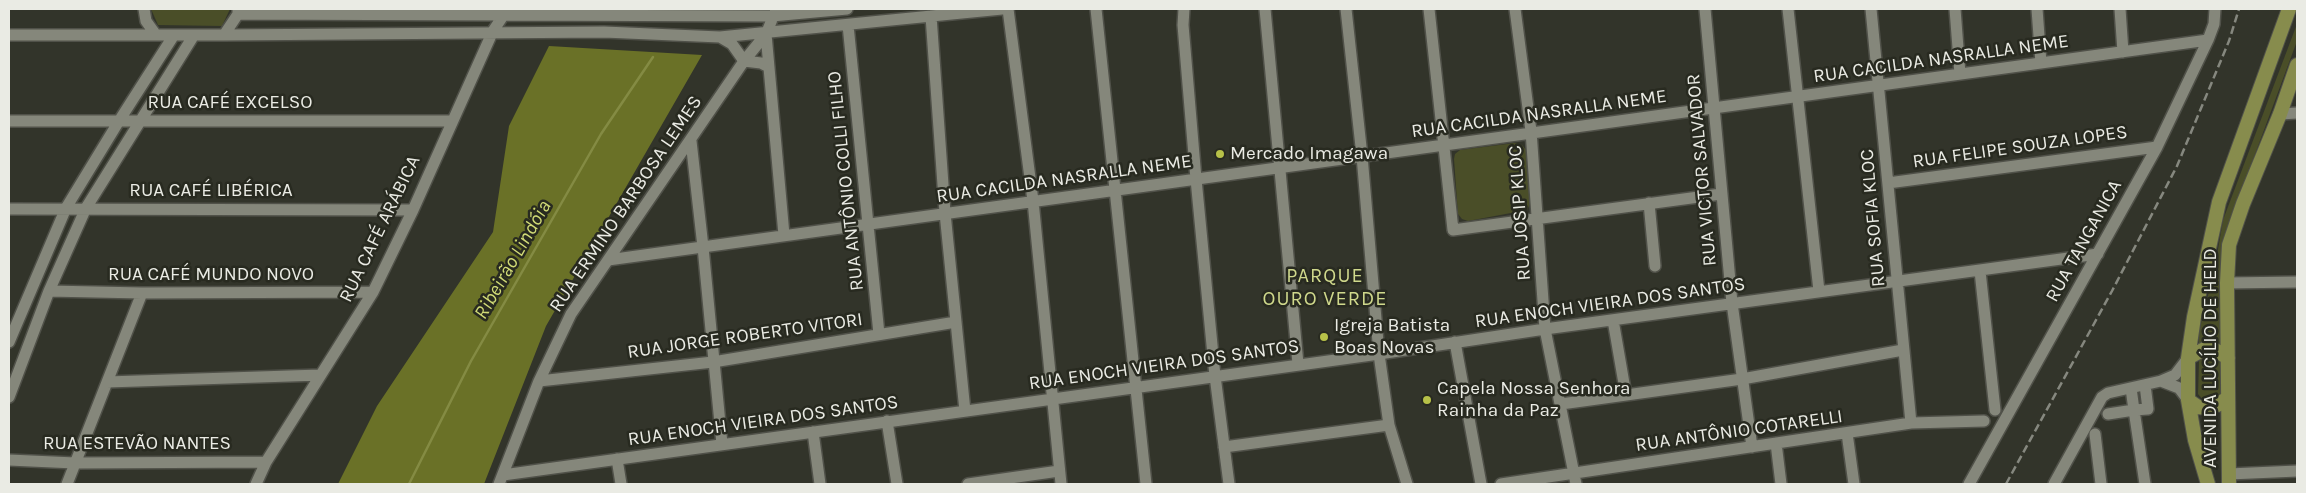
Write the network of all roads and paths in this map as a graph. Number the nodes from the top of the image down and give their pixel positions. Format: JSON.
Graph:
{"nodes":[{"id":1,"x":144,"y":9,"type":"edge"},
{"id":2,"x":847,"y":9,"type":"edge"},
{"id":3,"x":1002,"y":9,"type":"edge"},
{"id":4,"x":1008,"y":9,"type":"edge"},
{"id":5,"x":1096,"y":9,"type":"edge"},
{"id":6,"x":1184,"y":9,"type":"edge"},
{"id":7,"x":1265,"y":9,"type":"edge"},
{"id":8,"x":1346,"y":9,"type":"edge"},
{"id":9,"x":1428,"y":9,"type":"edge"},
{"id":10,"x":1516,"y":9,"type":"edge"},
{"id":11,"x":1705,"y":9,"type":"edge"},
{"id":12,"x":1788,"y":9,"type":"edge"},
{"id":13,"x":1871,"y":9,"type":"edge"},
{"id":14,"x":1955,"y":9,"type":"edge"},
{"id":15,"x":2037,"y":9,"type":"edge"},
{"id":16,"x":2120,"y":9,"type":"edge"},
{"id":17,"x":2214,"y":9,"type":"edge"},
{"id":18,"x":2289,"y":9,"type":"edge"},
{"id":19,"x":238,"y":12,"type":"edge"},
{"id":20,"x":505,"y":12,"type":"edge"},
{"id":21,"x":775,"y":13,"type":"edge"},
{"id":22,"x":931,"y":16,"type":"junction"},
{"id":23,"x":848,"y":25,"type":"junction"},
{"id":24,"x":493,"y":31,"type":"junction"},
{"id":25,"x":766,"y":34,"type":"junction"},
{"id":26,"x":9,"y":35,"type":"edge"},
{"id":27,"x":156,"y":35,"type":"junction"},
{"id":28,"x":174,"y":35,"type":"junction"},
{"id":29,"x":194,"y":35,"type":"junction"},
{"id":30,"x":224,"y":36,"type":"junction"},
{"id":31,"x":720,"y":36,"type":"junction"},
{"id":32,"x":2208,"y":40,"type":"junction"},
{"id":33,"x":2123,"y":52,"type":"junction"},
{"id":34,"x":744,"y":61,"type":"junction"},
{"id":35,"x":2041,"y":63,"type":"junction"},
{"id":36,"x":2297,"y":65,"type":"edge"},
{"id":37,"x":769,"y":67,"type":"junction"},
{"id":38,"x":1960,"y":74,"type":"junction"},
{"id":39,"x":1878,"y":85,"type":"junction"},
{"id":40,"x":1797,"y":96,"type":"junction"},
{"id":41,"x":1714,"y":108,"type":"junction"},
{"id":42,"x":2297,"y":113,"type":"edge"},
{"id":43,"x":2280,"y":114,"type":"junction"},
{"id":44,"x":139,"y":120,"type":"junction"},
{"id":45,"x":9,"y":121,"type":"edge"},
{"id":46,"x":119,"y":121,"type":"junction"},
{"id":47,"x":451,"y":121,"type":"junction"},
{"id":48,"x":1532,"y":131,"type":"junction"},
{"id":49,"x":690,"y":141,"type":"junction"},
{"id":50,"x":1444,"y":146,"type":"junction"},
{"id":51,"x":2157,"y":147,"type":"junction"},
{"id":52,"x":1362,"y":156,"type":"junction"},
{"id":53,"x":1279,"y":168,"type":"junction"},
{"id":54,"x":1196,"y":179,"type":"junction"},
{"id":55,"x":1888,"y":183,"type":"junction"},
{"id":56,"x":1115,"y":190,"type":"junction"},
{"id":57,"x":1722,"y":194,"type":"junction"},
{"id":58,"x":1033,"y":201,"type":"junction"},
{"id":59,"x":1650,"y":203,"type":"junction"},
{"id":60,"x":66,"y":208,"type":"junction"},
{"id":61,"x":86,"y":208,"type":"junction"},
{"id":62,"x":9,"y":209,"type":"edge"},
{"id":63,"x":412,"y":210,"type":"junction"},
{"id":64,"x":945,"y":213,"type":"junction"},
{"id":65,"x":1539,"y":217,"type":"junction"},
{"id":66,"x":867,"y":225,"type":"junction"},
{"id":67,"x":784,"y":235,"type":"junction"},
{"id":68,"x":703,"y":247,"type":"junction"},
{"id":69,"x":2098,"y":254,"type":"junction"},
{"id":70,"x":608,"y":260,"type":"junction"},
{"id":71,"x":1655,"y":266,"type":"dead end"},
{"id":72,"x":1980,"y":271,"type":"junction"},
{"id":73,"x":1897,"y":281,"type":"junction"},
{"id":74,"x":2297,"y":282,"type":"edge"},
{"id":75,"x":2227,"y":283,"type":"junction"},
{"id":76,"x":1819,"y":291,"type":"junction"},
{"id":77,"x":49,"y":292,"type":"junction"},
{"id":78,"x":373,"y":292,"type":"junction"},
{"id":79,"x":142,"y":293,"type":"junction"},
{"id":80,"x":1732,"y":303,"type":"junction"},
{"id":81,"x":1613,"y":320,"type":"junction"},
{"id":82,"x":956,"y":322,"type":"junction"},
{"id":83,"x":1545,"y":329,"type":"junction"},
{"id":84,"x":879,"y":334,"type":"junction"},
{"id":85,"x":9,"y":342,"type":"edge"},
{"id":86,"x":1455,"y":342,"type":"junction"},
{"id":87,"x":1904,"y":350,"type":"junction"},
{"id":88,"x":1378,"y":354,"type":"junction"},
{"id":89,"x":2188,"y":358,"type":"junction"},
{"id":90,"x":2228,"y":358,"type":"junction"},
{"id":91,"x":713,"y":362,"type":"junction"},
{"id":92,"x":1298,"y":364,"type":"junction"},
{"id":93,"x":13,"y":374,"type":"edge"},
{"id":94,"x":320,"y":374,"type":"junction"},
{"id":95,"x":1215,"y":376,"type":"junction"},
{"id":96,"x":1742,"y":379,"type":"junction"},
{"id":97,"x":538,"y":381,"type":"junction"},
{"id":98,"x":2161,"y":381,"type":"junction"},
{"id":99,"x":107,"y":382,"type":"junction"},
{"id":100,"x":2144,"y":385,"type":"junction"},
{"id":101,"x":1135,"y":387,"type":"junction"},
{"id":102,"x":2131,"y":388,"type":"junction"},
{"id":103,"x":1626,"y":395,"type":"junction"},
{"id":104,"x":9,"y":397,"type":"edge"},
{"id":105,"x":1052,"y":398,"type":"junction"},
{"id":106,"x":2228,"y":398,"type":"junction"},
{"id":107,"x":2188,"y":400,"type":"junction"},
{"id":108,"x":1561,"y":404,"type":"junction"},
{"id":109,"x":2011,"y":406,"type":"junction"},
{"id":110,"x":1996,"y":410,"type":"junction"},
{"id":111,"x":2134,"y":410,"type":"junction"},
{"id":112,"x":965,"y":411,"type":"junction"},
{"id":113,"x":2108,"y":414,"type":"dead end"},
{"id":114,"x":1984,"y":421,"type":"junction"},
{"id":115,"x":888,"y":422,"type":"junction"},
{"id":116,"x":1910,"y":423,"type":"junction"},
{"id":117,"x":1389,"y":425,"type":"junction"},
{"id":118,"x":813,"y":432,"type":"junction"},
{"id":119,"x":1847,"y":433,"type":"junction"},
{"id":120,"x":1995,"y":434,"type":"junction"},
{"id":121,"x":2095,"y":434,"type":"dead end"},
{"id":122,"x":1776,"y":443,"type":"junction"},
{"id":123,"x":722,"y":444,"type":"junction"},
{"id":124,"x":1224,"y":447,"type":"junction"},
{"id":125,"x":1752,"y":447,"type":"junction"},
{"id":126,"x":617,"y":459,"type":"junction"},
{"id":127,"x":9,"y":460,"type":"edge"},
{"id":128,"x":266,"y":462,"type":"junction"},
{"id":129,"x":75,"y":463,"type":"junction"},
{"id":130,"x":1059,"y":471,"type":"junction"},
{"id":131,"x":2297,"y":471,"type":"edge"},
{"id":132,"x":1576,"y":478,"type":"edge"},
{"id":133,"x":2229,"y":479,"type":"edge"},
{"id":134,"x":501,"y":480,"type":"edge"},
{"id":135,"x":67,"y":484,"type":"edge"},
{"id":136,"x":256,"y":484,"type":"edge"},
{"id":137,"x":621,"y":484,"type":"edge"},
{"id":138,"x":820,"y":484,"type":"edge"},
{"id":139,"x":896,"y":484,"type":"edge"},
{"id":140,"x":968,"y":484,"type":"edge"},
{"id":141,"x":1061,"y":484,"type":"edge"},
{"id":142,"x":1146,"y":484,"type":"edge"},
{"id":143,"x":1229,"y":484,"type":"edge"},
{"id":144,"x":1407,"y":484,"type":"edge"},
{"id":145,"x":1481,"y":484,"type":"edge"},
{"id":146,"x":1501,"y":484,"type":"edge"},
{"id":147,"x":1781,"y":484,"type":"edge"},
{"id":148,"x":1854,"y":484,"type":"edge"},
{"id":149,"x":1969,"y":484,"type":"edge"},
{"id":150,"x":2054,"y":484,"type":"edge"},
{"id":151,"x":2101,"y":484,"type":"edge"},
{"id":152,"x":2145,"y":484,"type":"edge"},
{"id":153,"x":2208,"y":484,"type":"edge"}],
"edges":[{"from":1,"to":27,"type":"street"},
{"from":2,"to":21,"type":"street"},
{"from":3,"to":22,"type":"street"},
{"from":4,"to":58,"type":"street"},
{"from":5,"to":56,"type":"street"},
{"from":6,"to":54,"type":"street"},
{"from":7,"to":53,"type":"street"},
{"from":8,"to":52,"type":"street"},
{"from":9,"to":50,"type":"street"},
{"from":10,"to":48,"type":"street","name":"RUA JOSIP KLOC"},
{"from":11,"to":41,"type":"street","name":"RUA VICTOR SALVADOR"},
{"from":12,"to":40,"type":"street"},
{"from":13,"to":39,"type":"street","name":"RUA SOFIA KLOC"},
{"from":14,"to":38,"type":"street"},
{"from":15,"to":35,"type":"street"},
{"from":16,"to":33,"type":"street"},
{"from":17,"to":32,"type":"street","name":"RUA TANGANICA"},
{"from":18,"to":89,"type":"main road","name":"AVENIDA LUCÍLIO DE HELD"},
{"from":19,"to":20,"type":"street"},
{"from":19,"to":30,"type":"street"},
{"from":20,"to":21,"type":"street"},
{"from":20,"to":24,"type":"street","name":"RUA CAFÉ ARÁBICA"},
{"from":21,"to":25,"type":"street","name":"RUA ERMINO BARBOSA LEMES"},
{"from":22,"to":23,"type":"street"},
{"from":22,"to":64,"type":"street"},
{"from":23,"to":25,"type":"street"},
{"from":23,"to":66,"type":"street","name":"RUA ANTÔNIO COLLI FILHO"},
{"from":24,"to":30,"type":"street"},
{"from":24,"to":31,"type":"street"},
{"from":24,"to":47,"type":"street","name":"RUA CAFÉ ARÁBICA"},
{"from":25,"to":31,"type":"street"},
{"from":25,"to":34,"type":"street","name":"RUA ERMINO BARBOSA LEMES"},
{"from":25,"to":37,"type":"street"},
{"from":26,"to":27,"type":"street"},
{"from":27,"to":28,"type":"street"},
{"from":28,"to":29,"type":"street"},
{"from":28,"to":46,"type":"street"},
{"from":29,"to":30,"type":"street"},
{"from":29,"to":44,"type":"street"},
{"from":31,"to":34,"type":"street"},
{"from":32,"to":33,"type":"street","name":"RUA CACILDA NASRALLA NEME"},
{"from":32,"to":51,"type":"street","name":"RUA TANGANICA"},
{"from":33,"to":35,"type":"street","name":"RUA CACILDA NASRALLA NEME"},
{"from":34,"to":37,"type":"street"},
{"from":34,"to":49,"type":"street","name":"RUA ERMINO BARBOSA LEMES"},
{"from":35,"to":38,"type":"street","name":"RUA CACILDA NASRALLA NEME"},
{"from":36,"to":43,"type":"main road","name":"AVENIDA LUCÍLIO DE HELD"},
{"from":37,"to":67,"type":"street"},
{"from":38,"to":39,"type":"street","name":"RUA CACILDA NASRALLA NEME"},
{"from":39,"to":40,"type":"street","name":"RUA CACILDA NASRALLA NEME"},
{"from":39,"to":55,"type":"street","name":"RUA SOFIA KLOC"},
{"from":40,"to":41,"type":"street","name":"RUA CACILDA NASRALLA NEME"},
{"from":40,"to":76,"type":"street"},
{"from":41,"to":48,"type":"street","name":"RUA CACILDA NASRALLA NEME"},
{"from":41,"to":57,"type":"street","name":"RUA VICTOR SALVADOR"},
{"from":42,"to":43,"type":"street"},
{"from":43,"to":75,"type":"main road","name":"AVENIDA LUCÍLIO DE HELD"},
{"from":44,"to":46,"type":"street","name":"RUA CAFÉ EXCELSO"},
{"from":44,"to":47,"type":"street","name":"RUA CAFÉ EXCELSO"},
{"from":44,"to":61,"type":"street"},
{"from":45,"to":46,"type":"street","name":"RUA CAFÉ EXCELSO"},
{"from":46,"to":60,"type":"street"},
{"from":47,"to":63,"type":"street","name":"RUA CAFÉ ARÁBICA"},
{"from":48,"to":50,"type":"street","name":"RUA CACILDA NASRALLA NEME"},
{"from":48,"to":65,"type":"street","name":"RUA JOSIP KLOC"},
{"from":49,"to":68,"type":"street"},
{"from":49,"to":70,"type":"street","name":"RUA ERMINO BARBOSA LEMES"},
{"from":50,"to":52,"type":"street","name":"RUA CACILDA NASRALLA NEME"},
{"from":50,"to":65,"type":"street"},
{"from":51,"to":55,"type":"street","name":"RUA FELIPE SOUZA LOPES"},
{"from":51,"to":69,"type":"street","name":"RUA TANGANICA"},
{"from":52,"to":53,"type":"street","name":"RUA CACILDA NASRALLA NEME"},
{"from":52,"to":88,"type":"street"},
{"from":53,"to":54,"type":"street","name":"RUA CACILDA NASRALLA NEME"},
{"from":53,"to":92,"type":"street"},
{"from":54,"to":56,"type":"street","name":"RUA CACILDA NASRALLA NEME"},
{"from":54,"to":95,"type":"street"},
{"from":55,"to":73,"type":"street","name":"RUA SOFIA KLOC"},
{"from":56,"to":58,"type":"street","name":"RUA CACILDA NASRALLA NEME"},
{"from":56,"to":101,"type":"street"},
{"from":57,"to":59,"type":"street"},
{"from":57,"to":80,"type":"street","name":"RUA VICTOR SALVADOR"},
{"from":58,"to":64,"type":"street","name":"RUA CACILDA NASRALLA NEME"},
{"from":58,"to":105,"type":"street"},
{"from":59,"to":65,"type":"street"},
{"from":59,"to":71,"type":"street"},
{"from":60,"to":61,"type":"street","name":"RUA CAFÉ LIBÉRICA"},
{"from":60,"to":62,"type":"street","name":"RUA CAFÉ LIBÉRICA"},
{"from":60,"to":85,"type":"street"},
{"from":61,"to":63,"type":"street","name":"RUA CAFÉ LIBÉRICA"},
{"from":61,"to":77,"type":"street"},
{"from":63,"to":78,"type":"street","name":"RUA CAFÉ ARÁBICA"},
{"from":64,"to":66,"type":"street","name":"RUA CACILDA NASRALLA NEME"},
{"from":64,"to":82,"type":"street"},
{"from":65,"to":83,"type":"street","name":"RUA JOSIP KLOC"},
{"from":66,"to":67,"type":"street","name":"RUA CACILDA NASRALLA NEME"},
{"from":66,"to":84,"type":"street","name":"RUA ANTÔNIO COLLI FILHO"},
{"from":67,"to":68,"type":"street","name":"RUA CACILDA NASRALLA NEME"},
{"from":68,"to":70,"type":"street","name":"RUA CACILDA NASRALLA NEME"},
{"from":68,"to":91,"type":"street"},
{"from":69,"to":72,"type":"street","name":"RUA ENOCH VIEIRA DOS SANTOS"},
{"from":69,"to":109,"type":"street","name":"RUA TANGANICA"},
{"from":70,"to":97,"type":"street","name":"RUA ERMINO BARBOSA LEMES"},
{"from":72,"to":73,"type":"street","name":"RUA ENOCH VIEIRA DOS SANTOS"},
{"from":72,"to":110,"type":"street"},
{"from":73,"to":76,"type":"street","name":"RUA ENOCH VIEIRA DOS SANTOS"},
{"from":73,"to":87,"type":"street","name":"RUA SOFIA KLOC"},
{"from":74,"to":75,"type":"street"},
{"from":75,"to":90,"type":"main road","name":"AVENIDA LUCÍLIO DE HELD"},
{"from":76,"to":80,"type":"street","name":"RUA ENOCH VIEIRA DOS SANTOS"},
{"from":77,"to":79,"type":"street","name":"RUA CAFÉ MUNDO NOVO"},
{"from":77,"to":93,"type":"street"},
{"from":78,"to":79,"type":"street","name":"RUA CAFÉ MUNDO NOVO"},
{"from":78,"to":94,"type":"street","name":"RUA CAFÉ ARÁBICA"},
{"from":79,"to":99,"type":"street"},
{"from":80,"to":81,"type":"street","name":"RUA ENOCH VIEIRA DOS SANTOS"},
{"from":80,"to":96,"type":"street","name":"RUA VICTOR SALVADOR"},
{"from":81,"to":83,"type":"street","name":"RUA ENOCH VIEIRA DOS SANTOS"},
{"from":81,"to":103,"type":"street"},
{"from":82,"to":84,"type":"street","name":"RUA JORGE ROBERTO VITORI"},
{"from":82,"to":112,"type":"street"},
{"from":83,"to":86,"type":"street","name":"RUA ENOCH VIEIRA DOS SANTOS"},
{"from":83,"to":108,"type":"street","name":"RUA JOSIP KLOC"},
{"from":84,"to":91,"type":"street","name":"RUA JORGE ROBERTO VITORI"},
{"from":86,"to":88,"type":"street","name":"RUA ENOCH VIEIRA DOS SANTOS"},
{"from":86,"to":145,"type":"street"},
{"from":87,"to":96,"type":"street"},
{"from":87,"to":116,"type":"street","name":"RUA SOFIA KLOC"},
{"from":88,"to":92,"type":"street","name":"RUA ENOCH VIEIRA DOS SANTOS"},
{"from":88,"to":117,"type":"street"},
{"from":89,"to":90,"type":"main road"},
{"from":89,"to":98,"type":"street"},
{"from":89,"to":107,"type":"main road","name":"AVENIDA LUCÍLIO DE HELD"},
{"from":90,"to":106,"type":"main road","name":"AVENIDA LUCÍLIO DE HELD"},
{"from":91,"to":97,"type":"street","name":"RUA JORGE ROBERTO VITORI"},
{"from":91,"to":123,"type":"street"},
{"from":92,"to":95,"type":"street","name":"RUA ENOCH VIEIRA DOS SANTOS"},
{"from":93,"to":104,"type":"street"},
{"from":94,"to":99,"type":"street"},
{"from":94,"to":128,"type":"street","name":"RUA CAFÉ ARÁBICA"},
{"from":95,"to":101,"type":"street","name":"RUA ENOCH VIEIRA DOS SANTOS"},
{"from":95,"to":124,"type":"street"},
{"from":96,"to":103,"type":"street"},
{"from":96,"to":125,"type":"street","name":"RUA VICTOR SALVADOR"},
{"from":97,"to":134,"type":"street","name":"RUA ERMINO BARBOSA LEMES"},
{"from":98,"to":100,"type":"street"},
{"from":98,"to":107,"type":"street"},
{"from":99,"to":129,"type":"street"},
{"from":100,"to":102,"type":"street"},
{"from":100,"to":111,"type":"street"},
{"from":101,"to":105,"type":"street","name":"RUA ENOCH VIEIRA DOS SANTOS"},
{"from":101,"to":142,"type":"street"},
{"from":102,"to":111,"type":"street"},
{"from":102,"to":150,"type":"street"},
{"from":103,"to":108,"type":"street"},
{"from":105,"to":112,"type":"street","name":"RUA ENOCH VIEIRA DOS SANTOS"},
{"from":105,"to":130,"type":"street"},
{"from":106,"to":107,"type":"main road"},
{"from":106,"to":133,"type":"main road","name":"AVENIDA LUCÍLIO DE HELD"},
{"from":107,"to":153,"type":"main road","name":"AVENIDA LUCÍLIO DE HELD"},
{"from":108,"to":132,"type":"street","name":"RUA JOSIP KLOC"},
{"from":109,"to":110,"type":"street"},
{"from":109,"to":120,"type":"street","name":"RUA TANGANICA"},
{"from":110,"to":114,"type":"street"},
{"from":111,"to":113,"type":"street"},
{"from":111,"to":152,"type":"street"},
{"from":112,"to":115,"type":"street","name":"RUA ENOCH VIEIRA DOS SANTOS"},
{"from":114,"to":116,"type":"street","name":"RUA ANTÔNIO COTARELLI"},
{"from":114,"to":120,"type":"street"},
{"from":115,"to":118,"type":"street","name":"RUA ENOCH VIEIRA DOS SANTOS"},
{"from":115,"to":139,"type":"street"},
{"from":116,"to":119,"type":"street","name":"RUA ANTÔNIO COTARELLI"},
{"from":117,"to":124,"type":"street"},
{"from":117,"to":144,"type":"street"},
{"from":118,"to":123,"type":"street","name":"RUA ENOCH VIEIRA DOS SANTOS"},
{"from":118,"to":138,"type":"street"},
{"from":119,"to":122,"type":"street","name":"RUA ANTÔNIO COTARELLI"},
{"from":119,"to":148,"type":"street"},
{"from":120,"to":149,"type":"street","name":"RUA TANGANICA"},
{"from":121,"to":151,"type":"street"},
{"from":122,"to":125,"type":"street","name":"RUA ANTÔNIO COTARELLI"},
{"from":122,"to":147,"type":"street"},
{"from":123,"to":126,"type":"street","name":"RUA ENOCH VIEIRA DOS SANTOS"},
{"from":124,"to":143,"type":"street"},
{"from":125,"to":132,"type":"street","name":"RUA ANTÔNIO COTARELLI"},
{"from":126,"to":134,"type":"street","name":"RUA ENOCH VIEIRA DOS SANTOS"},
{"from":126,"to":137,"type":"street"},
{"from":127,"to":129,"type":"street","name":"RUA ESTEVÃO NANTES"},
{"from":128,"to":129,"type":"street","name":"RUA ESTEVÃO NANTES"},
{"from":128,"to":136,"type":"street","name":"RUA CAFÉ ARÁBICA"},
{"from":129,"to":135,"type":"street"},
{"from":130,"to":140,"type":"street"},
{"from":130,"to":141,"type":"street"},
{"from":131,"to":133,"type":"street"},
{"from":132,"to":146,"type":"street","name":"RUA ANTÔNIO COTARELLI"}]}
